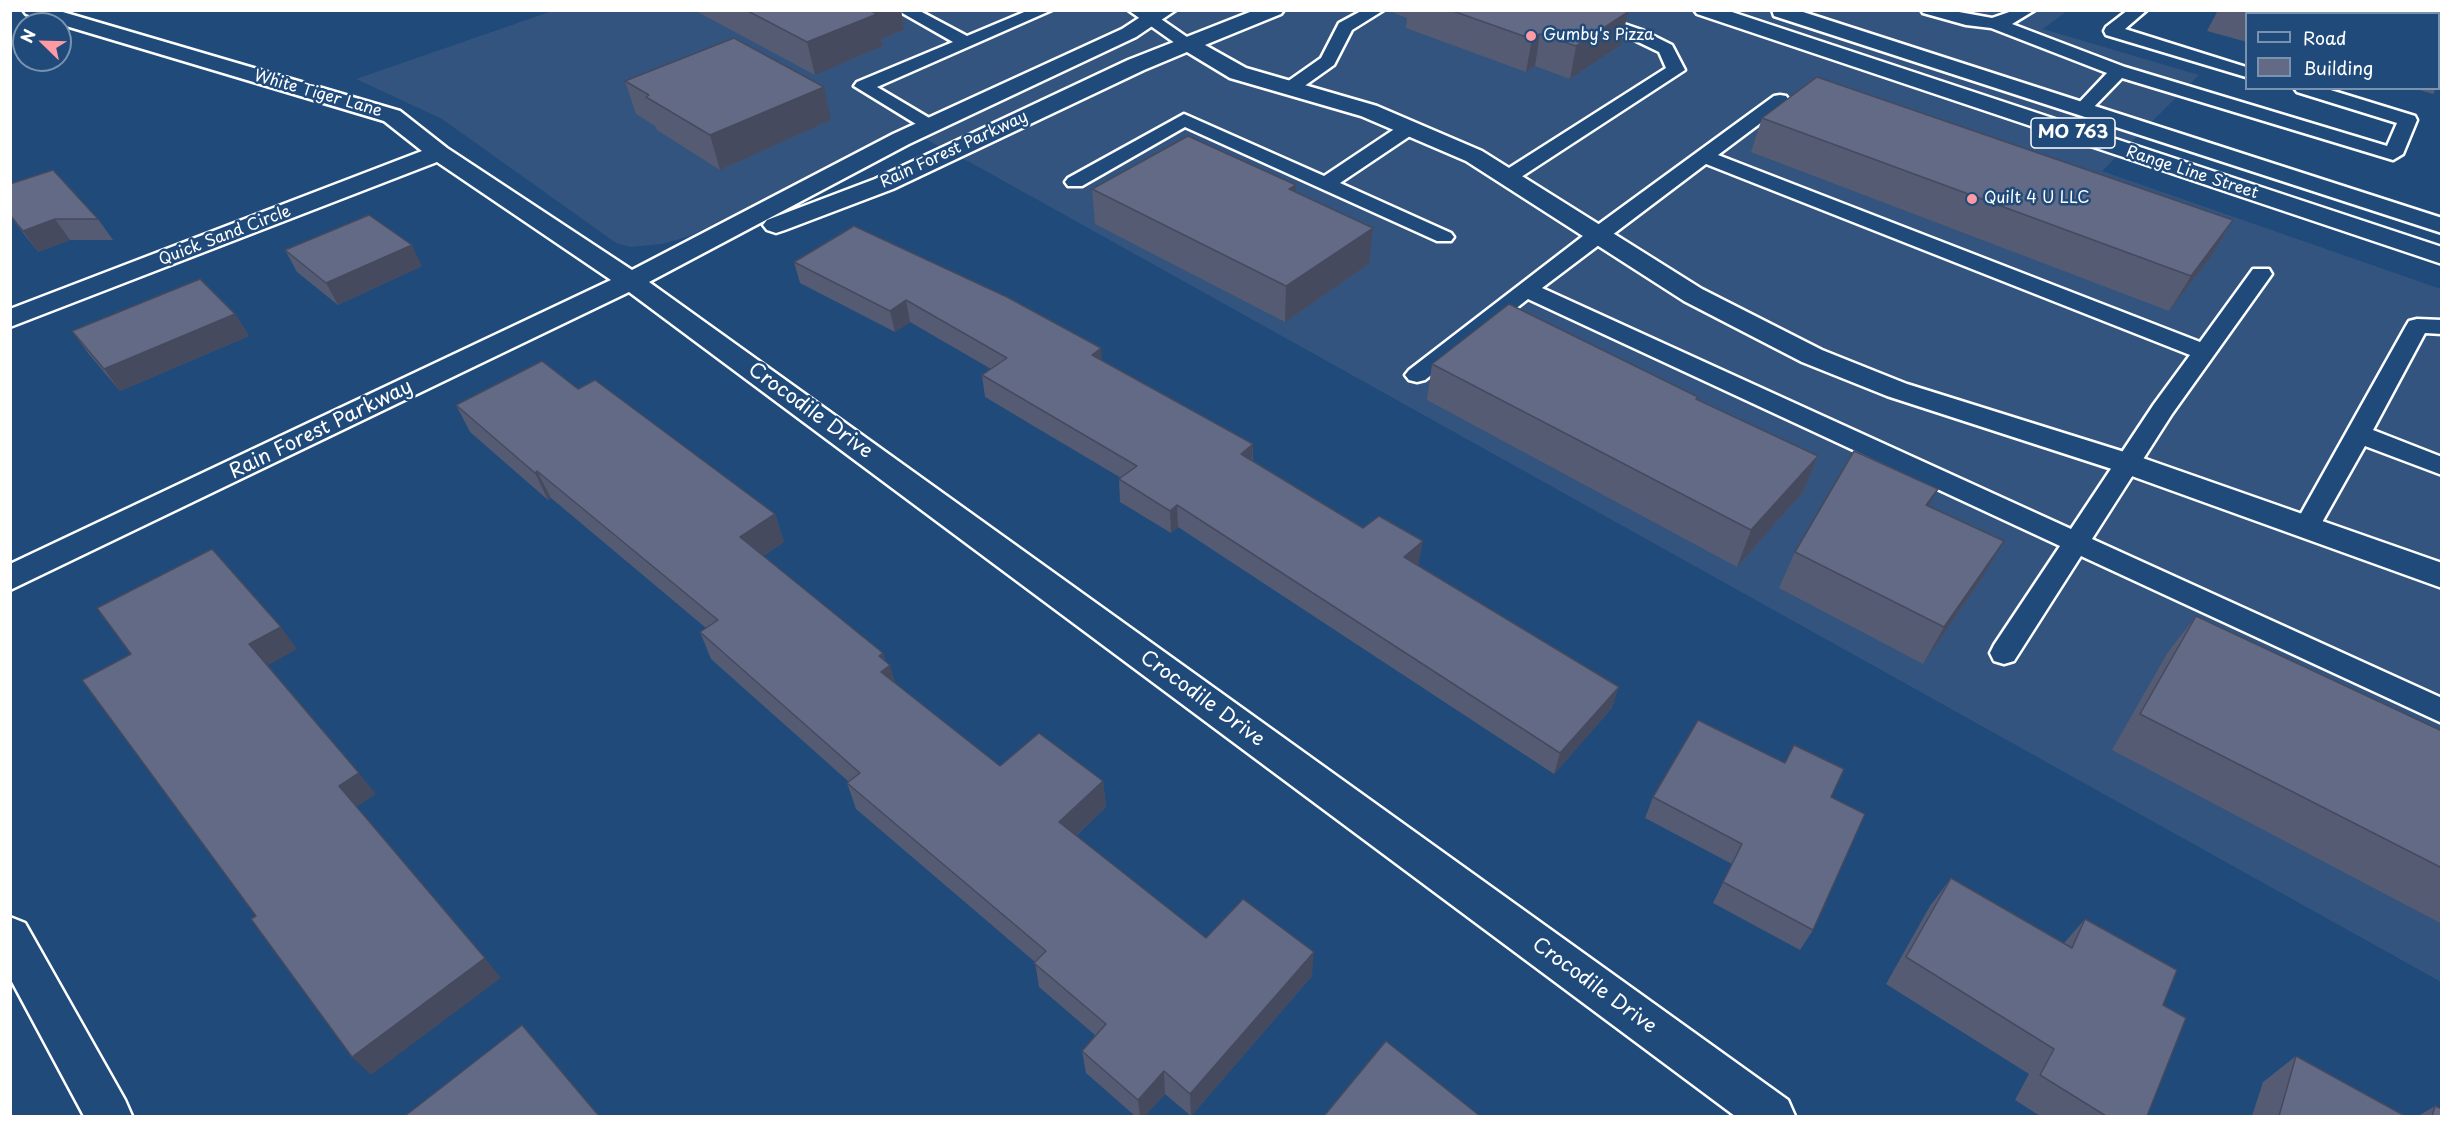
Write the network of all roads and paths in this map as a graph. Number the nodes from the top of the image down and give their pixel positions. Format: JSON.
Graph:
{"nodes":[{"id":1,"x":33,"y":10,"type":"edge"},
{"id":2,"x":904,"y":10,"type":"edge"},
{"id":3,"x":1044,"y":10,"type":"edge"},
{"id":4,"x":1274,"y":10,"type":"edge"},
{"id":5,"x":1376,"y":10,"type":"edge"},
{"id":6,"x":1565,"y":10,"type":"edge"},
{"id":7,"x":1704,"y":10,"type":"edge"},
{"id":8,"x":1776,"y":10,"type":"edge"},
{"id":9,"x":1929,"y":10,"type":"edge"},
{"id":10,"x":2027,"y":10,"type":"edge"},
{"id":11,"x":2139,"y":10,"type":"edge"},
{"id":12,"x":1151,"y":13,"type":"edge"},
{"id":13,"x":1994,"y":23,"type":"junction"},
{"id":14,"x":2112,"y":31,"type":"junction"},
{"id":15,"x":967,"y":43,"type":"junction"},
{"id":16,"x":1188,"y":44,"type":"junction"},
{"id":17,"x":2074,"y":54,"type":"junction"},
{"id":18,"x":2119,"y":71,"type":"junction"},
{"id":19,"x":2245,"y":71,"type":"edge"},
{"id":20,"x":1290,"y":88,"type":"junction"},
{"id":21,"x":2310,"y":90,"type":"edge"},
{"id":22,"x":1780,"y":100,"type":"dead end"},
{"id":23,"x":2082,"y":109,"type":"junction"},
{"id":24,"x":929,"y":126,"type":"junction"},
{"id":25,"x":1409,"y":128,"type":"junction"},
{"id":26,"x":439,"y":153,"type":"junction"},
{"id":27,"x":1704,"y":156,"type":"junction"},
{"id":28,"x":1508,"y":177,"type":"junction"},
{"id":29,"x":1075,"y":182,"type":"dead end"},
{"id":30,"x":1324,"y":184,"type":"junction"},
{"id":31,"x":2442,"y":226,"type":"edge"},
{"id":32,"x":1599,"y":233,"type":"junction"},
{"id":33,"x":1444,"y":237,"type":"dead end"},
{"id":34,"x":2442,"y":256,"type":"edge"},
{"id":35,"x":2260,"y":274,"type":"dead end"},
{"id":36,"x":631,"y":281,"type":"junction"},
{"id":37,"x":1527,"y":290,"type":"junction"},
{"id":38,"x":10,"y":319,"type":"edge"},
{"id":39,"x":2442,"y":327,"type":"edge"},
{"id":40,"x":2204,"y":352,"type":"junction"},
{"id":41,"x":1417,"y":375,"type":"dead end"},
{"id":42,"x":2359,"y":434,"type":"junction"},
{"id":43,"x":2126,"y":464,"type":"junction"},
{"id":44,"x":2442,"y":467,"type":"edge"},
{"id":45,"x":2307,"y":526,"type":"junction"},
{"id":46,"x":2076,"y":543,"type":"junction"},
{"id":47,"x":2442,"y":576,"type":"edge"},
{"id":48,"x":10,"y":578,"type":"edge"},
{"id":49,"x":2004,"y":653,"type":"dead end"},
{"id":50,"x":2442,"y":711,"type":"edge"},
{"id":51,"x":10,"y":936,"type":"edge"},
{"id":52,"x":110,"y":1116,"type":"edge"},
{"id":53,"x":1772,"y":1116,"type":"edge"}],
"edges":[{"from":1,"to":26,"type":"street","name":"White Tiger Lane"},
{"from":2,"to":15,"type":"lane"},
{"from":3,"to":15,"type":"lane"},
{"from":4,"to":16,"type":"street","name":"Rain Forest Parkway"},
{"from":5,"to":20,"type":"lane"},
{"from":6,"to":28,"type":"lane"},
{"from":7,"to":34,"type":"street","name":"Range Line Street","number":"MO 763"},
{"from":8,"to":23,"type":"street","name":"Range Line Street","number":"MO 763"},
{"from":9,"to":13,"type":"lane"},
{"from":10,"to":13,"type":"lane"},
{"from":11,"to":14,"type":"lane"},
{"from":12,"to":16,"type":"lane"},
{"from":12,"to":24,"type":"street","name":"Rain Forest Parkway"},
{"from":13,"to":17,"type":"lane"},
{"from":14,"to":17,"type":"lane"},
{"from":14,"to":19,"type":"lane"},
{"from":15,"to":24,"type":"lane"},
{"from":16,"to":20,"type":"street"},
{"from":16,"to":36,"type":"street","name":"Rain Forest Parkway"},
{"from":17,"to":18,"type":"lane"},
{"from":18,"to":21,"type":"lane"},
{"from":18,"to":23,"type":"lane"},
{"from":20,"to":25,"type":"street"},
{"from":22,"to":27,"type":"lane"},
{"from":23,"to":31,"type":"street","name":"Range Line Street","number":"MO 763"},
{"from":24,"to":36,"type":"street","name":"Rain Forest Parkway"},
{"from":25,"to":28,"type":"street"},
{"from":25,"to":30,"type":"lane"},
{"from":26,"to":36,"type":"street","name":"White Tiger Lane"},
{"from":26,"to":38,"type":"street","name":"Quick Sand Circle"},
{"from":27,"to":32,"type":"lane"},
{"from":27,"to":40,"type":"lane"},
{"from":28,"to":32,"type":"street"},
{"from":29,"to":30,"type":"lane"},
{"from":30,"to":33,"type":"lane"},
{"from":32,"to":37,"type":"lane"},
{"from":32,"to":43,"type":"street"},
{"from":35,"to":40,"type":"lane"},
{"from":36,"to":48,"type":"street","name":"Rain Forest Parkway"},
{"from":36,"to":53,"type":"street","name":"Crocodile Drive"},
{"from":37,"to":41,"type":"lane"},
{"from":37,"to":46,"type":"lane"},
{"from":39,"to":42,"type":"lane"},
{"from":40,"to":43,"type":"lane"},
{"from":42,"to":44,"type":"lane"},
{"from":42,"to":45,"type":"lane"},
{"from":43,"to":45,"type":"street"},
{"from":43,"to":46,"type":"lane"},
{"from":45,"to":47,"type":"street"},
{"from":46,"to":49,"type":"lane"},
{"from":46,"to":50,"type":"lane"},
{"from":51,"to":52,"type":"street"}]}
